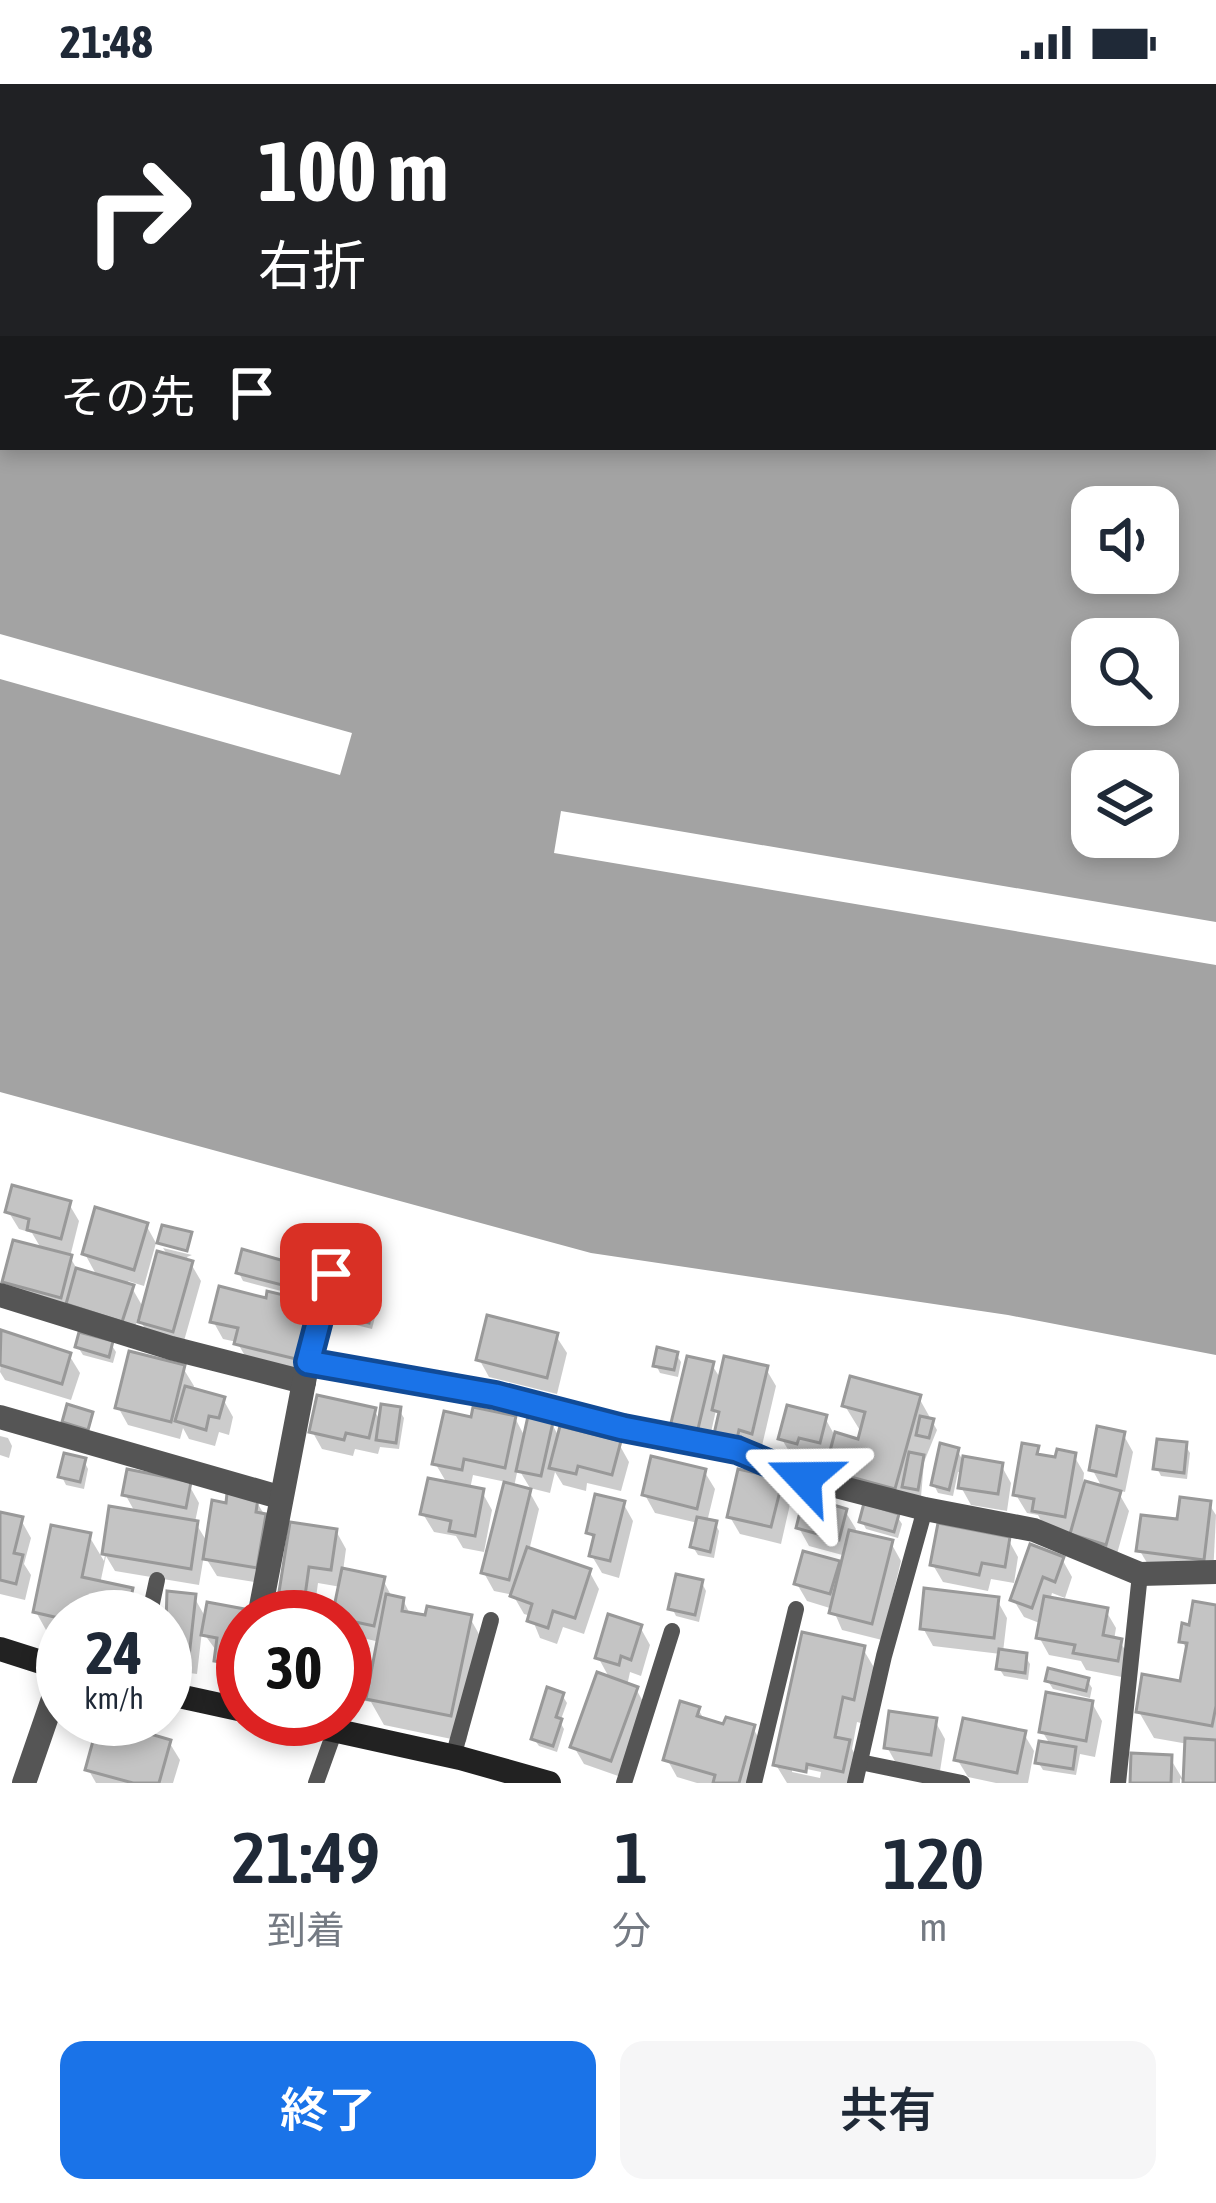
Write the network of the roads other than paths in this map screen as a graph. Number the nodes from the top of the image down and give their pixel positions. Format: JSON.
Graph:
{"nodes":[{"id":1,"x":331,"y":1274,"type":"dead end"},
{"id":2,"x":0,"y":1294,"type":"edge"},
{"id":3,"x":306,"y":1372,"type":"junction"},
{"id":4,"x":0,"y":1417,"type":"edge"},
{"id":5,"x":279,"y":1497,"type":"junction"},
{"id":6,"x":925,"y":1509,"type":"junction"},
{"id":7,"x":1216,"y":1572,"type":"edge"},
{"id":8,"x":1140,"y":1574,"type":"junction"},
{"id":9,"x":157,"y":1580,"type":"dead end"},
{"id":10,"x":155,"y":1590,"type":"edge"},
{"id":11,"x":264,"y":1590,"type":"edge"},
{"id":12,"x":796,"y":1609,"type":"dead end"},
{"id":13,"x":491,"y":1620,"type":"dead end"},
{"id":14,"x":672,"y":1630,"type":"dead end"},
{"id":15,"x":0,"y":1649,"type":"edge"},
{"id":16,"x":36,"y":1660,"type":"edge"},
{"id":17,"x":372,"y":1738,"type":"edge"},
{"id":18,"x":37,"y":1746,"type":"edge"},
{"id":19,"x":329,"y":1746,"type":"edge"},
{"id":20,"x":453,"y":1756,"type":"junction"},
{"id":21,"x":860,"y":1762,"type":"junction"},
{"id":22,"x":24,"y":1783,"type":"edge"},
{"id":23,"x":316,"y":1783,"type":"edge"},
{"id":24,"x":549,"y":1783,"type":"edge"},
{"id":25,"x":624,"y":1783,"type":"edge"},
{"id":26,"x":754,"y":1783,"type":"edge"},
{"id":27,"x":855,"y":1783,"type":"edge"},
{"id":28,"x":962,"y":1783,"type":"edge"},
{"id":29,"x":1118,"y":1783,"type":"edge"}],
"edges":[{"from":1,"to":3,"type":"lane"},
{"from":2,"to":3,"type":"street"},
{"from":3,"to":5,"type":"street"},
{"from":3,"to":6,"type":"street"},
{"from":4,"to":5,"type":"street"},
{"from":5,"to":11,"type":"street"},
{"from":6,"to":8,"type":"street"},
{"from":6,"to":21,"type":"lane"},
{"from":7,"to":8,"type":"street"},
{"from":8,"to":29,"type":"lane"},
{"from":9,"to":10,"type":"lane"},
{"from":12,"to":26,"type":"lane"},
{"from":13,"to":20,"type":"lane"},
{"from":14,"to":25,"type":"lane"},
{"from":15,"to":16,"type":"main road"},
{"from":17,"to":20,"type":"main road"},
{"from":18,"to":22,"type":"street"},
{"from":19,"to":23,"type":"lane"},
{"from":20,"to":24,"type":"main road"},
{"from":21,"to":27,"type":"lane"},
{"from":21,"to":28,"type":"lane"}]}
